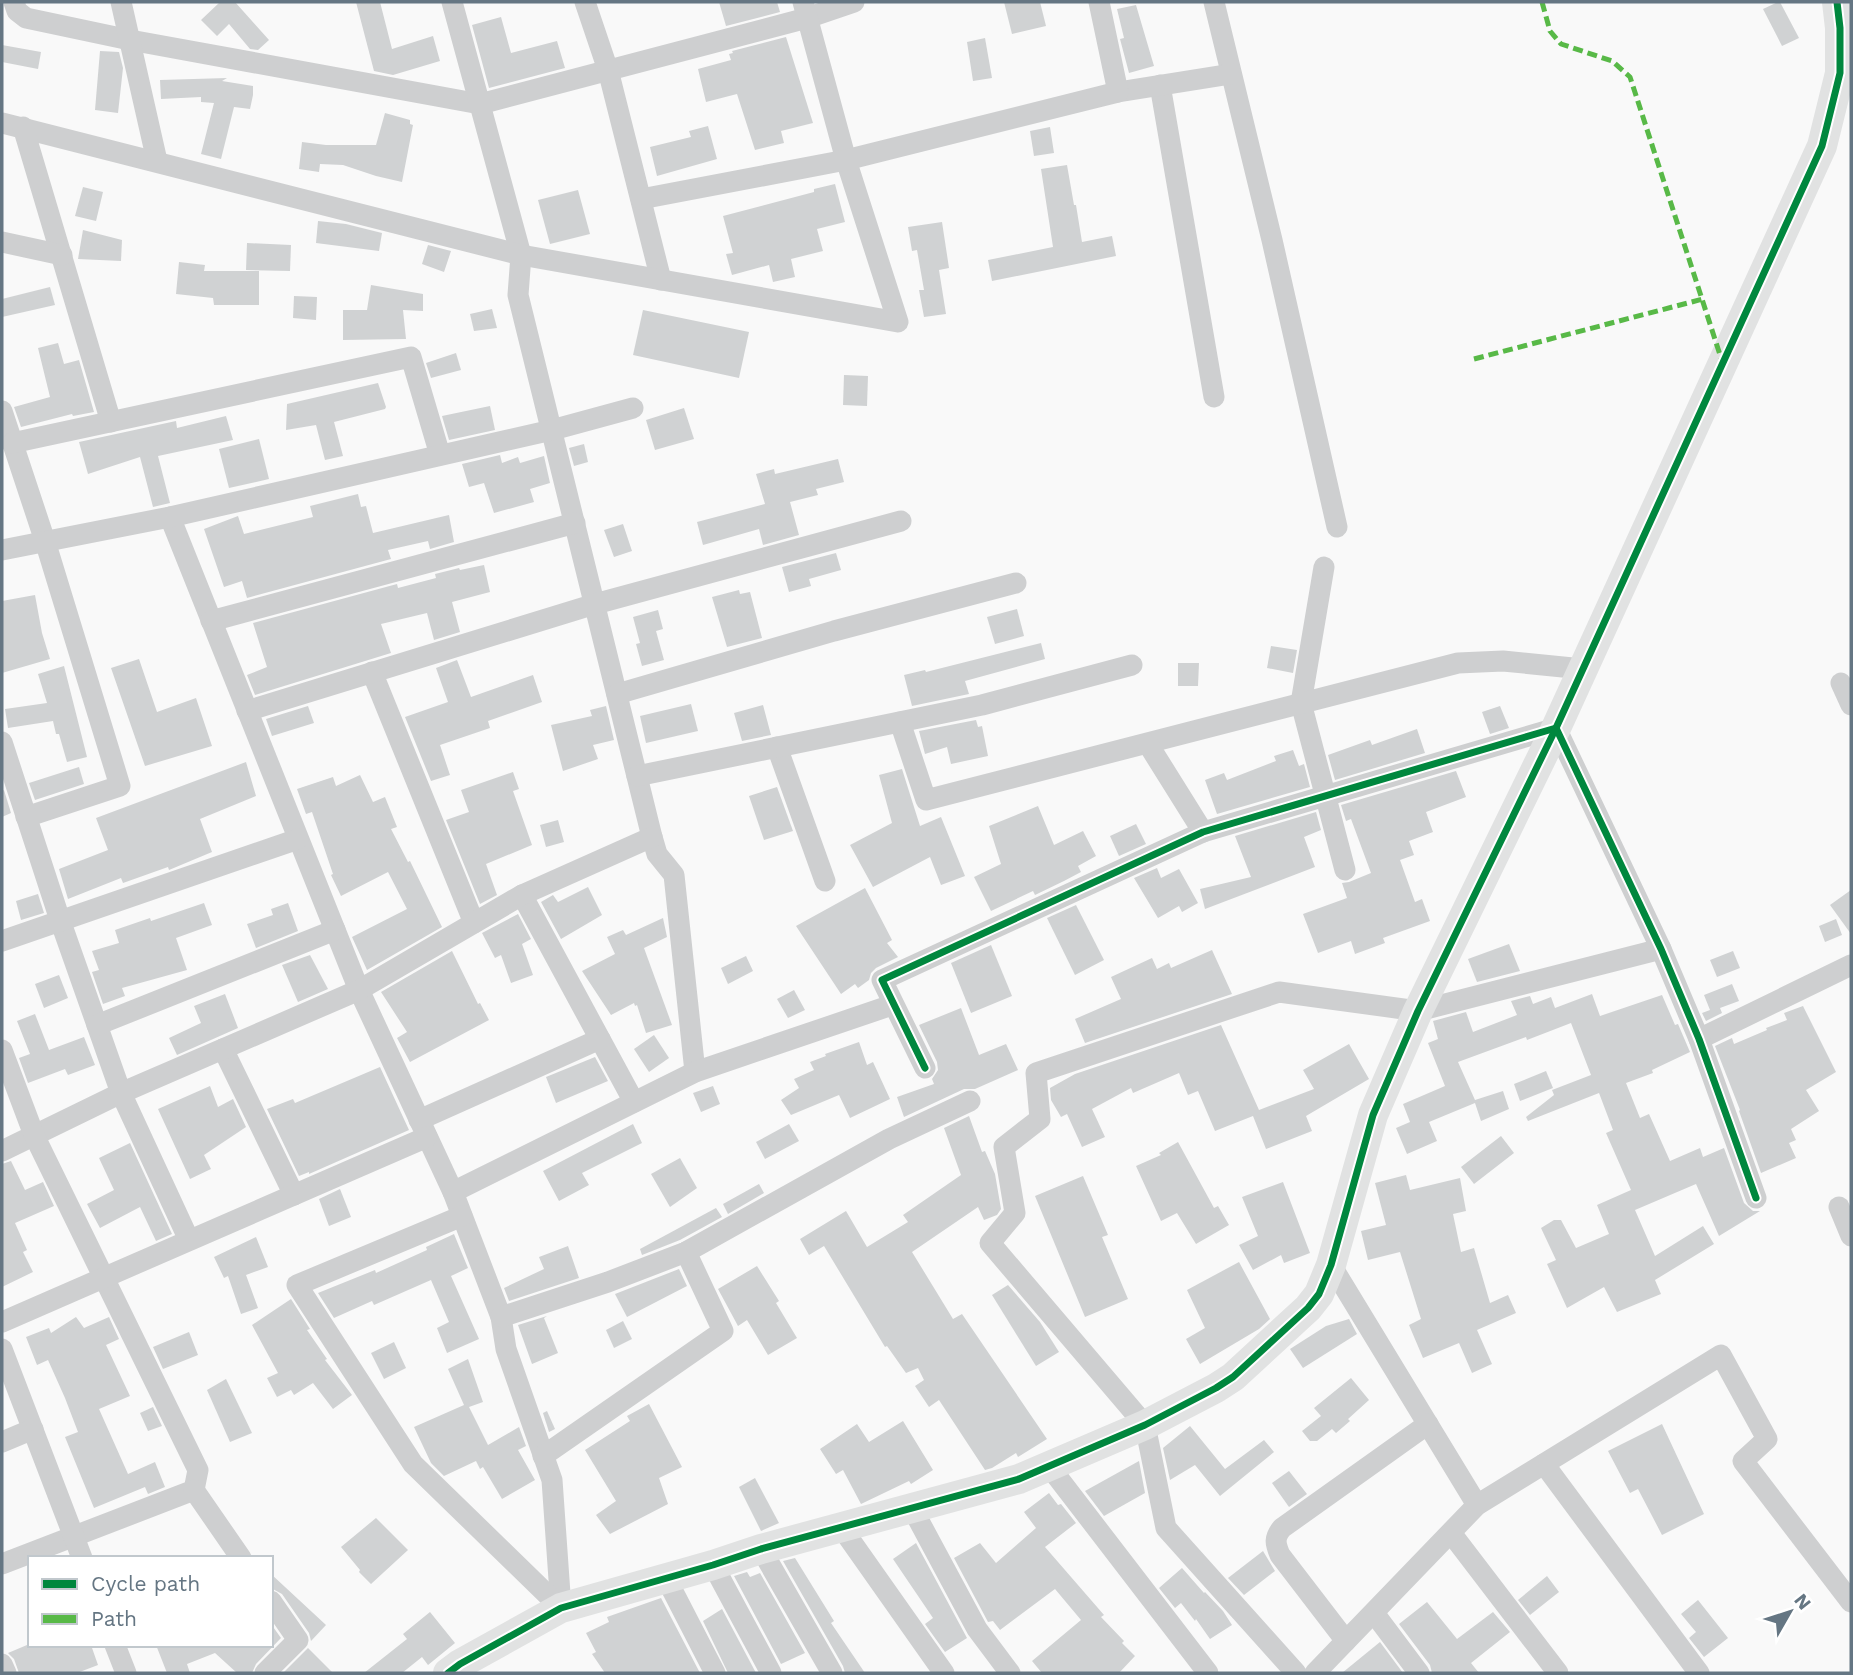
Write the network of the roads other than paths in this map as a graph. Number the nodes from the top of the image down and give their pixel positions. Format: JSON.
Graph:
{"nodes":[{"id":1,"x":14,"y":2,"type":"edge"},
{"id":2,"x":121,"y":2,"type":"edge"},
{"id":3,"x":585,"y":2,"type":"edge"},
{"id":4,"x":854,"y":2,"type":"edge"},
{"id":5,"x":1099,"y":2,"type":"edge"},
{"id":6,"x":1214,"y":2,"type":"edge"},
{"id":7,"x":1837,"y":2,"type":"edge"},
{"id":8,"x":459,"y":3,"type":"edge"},
{"id":9,"x":805,"y":10,"type":"edge"},
{"id":10,"x":130,"y":40,"type":"junction"},
{"id":11,"x":608,"y":70,"type":"junction"},
{"id":12,"x":1231,"y":74,"type":"junction"},
{"id":13,"x":1160,"y":85,"type":"junction"},
{"id":14,"x":1118,"y":92,"type":"junction"},
{"id":15,"x":480,"y":104,"type":"junction"},
{"id":16,"x":2,"y":123,"type":"edge"},
{"id":17,"x":23,"y":127,"type":"junction"},
{"id":18,"x":846,"y":160,"type":"junction"},
{"id":19,"x":157,"y":161,"type":"junction"},
{"id":20,"x":641,"y":199,"type":"junction"},
{"id":21,"x":2,"y":242,"type":"edge"},
{"id":22,"x":521,"y":255,"type":"junction"},
{"id":23,"x":62,"y":256,"type":"junction"},
{"id":24,"x":661,"y":280,"type":"junction"},
{"id":25,"x":1214,"y":397,"type":"dead end"},
{"id":26,"x":633,"y":408,"type":"dead end"},
{"id":27,"x":2,"y":411,"type":"edge"},
{"id":28,"x":111,"y":422,"type":"junction"},
{"id":29,"x":552,"y":430,"type":"junction"},
{"id":30,"x":12,"y":443,"type":"junction"},
{"id":31,"x":440,"y":455,"type":"junction"},
{"id":32,"x":170,"y":517,"type":"junction"},
{"id":33,"x":901,"y":521,"type":"dead end"},
{"id":34,"x":575,"y":523,"type":"junction"},
{"id":35,"x":1337,"y":527,"type":"dead end"},
{"id":36,"x":46,"y":541,"type":"junction"},
{"id":37,"x":2,"y":550,"type":"edge"},
{"id":38,"x":1324,"y":567,"type":"dead end"},
{"id":39,"x":1016,"y":583,"type":"dead end"},
{"id":40,"x":595,"y":604,"type":"junction"},
{"id":41,"x":211,"y":621,"type":"junction"},
{"id":42,"x":1132,"y":665,"type":"dead end"},
{"id":43,"x":1583,"y":669,"type":"junction"},
{"id":44,"x":372,"y":672,"type":"junction"},
{"id":45,"x":1841,"y":682,"type":"dead end"},
{"id":46,"x":617,"y":694,"type":"junction"},
{"id":47,"x":1301,"y":703,"type":"junction"},
{"id":48,"x":1851,"y":705,"type":"edge"},
{"id":49,"x":247,"y":711,"type":"junction"},
{"id":50,"x":900,"y":722,"type":"junction"},
{"id":51,"x":1556,"y":728,"type":"junction"},
{"id":52,"x":2,"y":742,"type":"edge"},
{"id":53,"x":1149,"y":744,"type":"junction"},
{"id":54,"x":777,"y":747,"type":"junction"},
{"id":55,"x":637,"y":776,"type":"junction"},
{"id":56,"x":1325,"y":796,"type":"junction"},
{"id":57,"x":26,"y":817,"type":"junction"},
{"id":58,"x":1203,"y":832,"type":"junction"},
{"id":59,"x":652,"y":836,"type":"junction"},
{"id":60,"x":298,"y":839,"type":"junction"},
{"id":61,"x":1345,"y":870,"type":"dead end"},
{"id":62,"x":825,"y":881,"type":"dead end"},
{"id":63,"x":522,"y":895,"type":"junction"},
{"id":64,"x":60,"y":920,"type":"junction"},
{"id":65,"x":474,"y":923,"type":"junction"},
{"id":66,"x":335,"y":930,"type":"junction"},
{"id":67,"x":2,"y":941,"type":"edge"},
{"id":68,"x":1661,"y":949,"type":"junction"},
{"id":69,"x":1851,"y":965,"type":"edge"},
{"id":70,"x":359,"y":990,"type":"junction"},
{"id":71,"x":892,"y":1005,"type":"junction"},
{"id":72,"x":1418,"y":1011,"type":"junction"},
{"id":73,"x":97,"y":1025,"type":"junction"},
{"id":74,"x":600,"y":1039,"type":"junction"},
{"id":75,"x":1699,"y":1039,"type":"junction"},
{"id":76,"x":223,"y":1049,"type":"junction"},
{"id":77,"x":2,"y":1050,"type":"edge"},
{"id":78,"x":925,"y":1068,"type":"dead end"},
{"id":79,"x":695,"y":1072,"type":"junction"},
{"id":80,"x":121,"y":1093,"type":"junction"},
{"id":81,"x":970,"y":1101,"type":"dead end"},
{"id":82,"x":634,"y":1102,"type":"junction"},
{"id":83,"x":423,"y":1128,"type":"junction"},
{"id":84,"x":34,"y":1135,"type":"junction"},
{"id":85,"x":2,"y":1150,"type":"edge"},
{"id":86,"x":453,"y":1192,"type":"junction"},
{"id":87,"x":294,"y":1195,"type":"junction"},
{"id":88,"x":1756,"y":1198,"type":"dead end"},
{"id":89,"x":1839,"y":1207,"type":"dead end"},
{"id":90,"x":462,"y":1216,"type":"junction"},
{"id":91,"x":1851,"y":1236,"type":"edge"},
{"id":92,"x":189,"y":1240,"type":"junction"},
{"id":93,"x":686,"y":1252,"type":"junction"},
{"id":94,"x":1331,"y":1265,"type":"junction"},
{"id":95,"x":104,"y":1277,"type":"junction"},
{"id":96,"x":501,"y":1317,"type":"junction"},
{"id":97,"x":2,"y":1322,"type":"edge"},
{"id":98,"x":2,"y":1349,"type":"edge"},
{"id":99,"x":1428,"y":1424,"type":"junction"},
{"id":100,"x":1145,"y":1425,"type":"junction"},
{"id":101,"x":33,"y":1429,"type":"junction"},
{"id":102,"x":2,"y":1442,"type":"edge"},
{"id":103,"x":543,"y":1456,"type":"junction"},
{"id":104,"x":1544,"y":1464,"type":"junction"},
{"id":105,"x":1049,"y":1466,"type":"junction"},
{"id":106,"x":194,"y":1490,"type":"junction"},
{"id":107,"x":1477,"y":1505,"type":"junction"},
{"id":108,"x":912,"y":1508,"type":"junction"},
{"id":109,"x":841,"y":1527,"type":"junction"},
{"id":110,"x":1451,"y":1532,"type":"junction"},
{"id":111,"x":74,"y":1537,"type":"junction"},
{"id":112,"x":761,"y":1549,"type":"junction"},
{"id":113,"x":81,"y":1556,"type":"edge"},
{"id":114,"x":240,"y":1556,"type":"edge"},
{"id":115,"x":2,"y":1564,"type":"edge"},
{"id":116,"x":713,"y":1565,"type":"junction"},
{"id":117,"x":666,"y":1578,"type":"junction"},
{"id":118,"x":1851,"y":1600,"type":"edge"},
{"id":119,"x":273,"y":1604,"type":"edge"},
{"id":120,"x":561,"y":1608,"type":"junction"},
{"id":121,"x":1374,"y":1613,"type":"junction"},
{"id":122,"x":1346,"y":1641,"type":"junction"},
{"id":123,"x":116,"y":1647,"type":"edge"},
{"id":124,"x":2,"y":1664,"type":"edge"},
{"id":125,"x":6,"y":1673,"type":"edge"},
{"id":126,"x":126,"y":1673,"type":"edge"},
{"id":127,"x":265,"y":1673,"type":"edge"},
{"id":128,"x":448,"y":1673,"type":"edge"},
{"id":129,"x":715,"y":1673,"type":"edge"},
{"id":130,"x":771,"y":1673,"type":"edge"},
{"id":131,"x":832,"y":1673,"type":"edge"},
{"id":132,"x":944,"y":1673,"type":"edge"},
{"id":133,"x":1010,"y":1673,"type":"edge"},
{"id":134,"x":1208,"y":1673,"type":"edge"},
{"id":135,"x":1296,"y":1673,"type":"edge"},
{"id":136,"x":1315,"y":1673,"type":"edge"},
{"id":137,"x":1419,"y":1673,"type":"edge"},
{"id":138,"x":1558,"y":1673,"type":"edge"},
{"id":139,"x":1699,"y":1673,"type":"edge"}],
"edges":[{"from":1,"to":10,"type":"street"},
{"from":2,"to":10,"type":"street"},
{"from":3,"to":11,"type":"street"},
{"from":4,"to":9,"type":"street"},
{"from":5,"to":14,"type":"street"},
{"from":6,"to":12,"type":"street"},
{"from":7,"to":43,"type":"street"},
{"from":8,"to":15,"type":"street"},
{"from":9,"to":11,"type":"street"},
{"from":9,"to":18,"type":"street"},
{"from":10,"to":15,"type":"street"},
{"from":10,"to":19,"type":"street"},
{"from":11,"to":15,"type":"street"},
{"from":11,"to":20,"type":"street"},
{"from":12,"to":13,"type":"street"},
{"from":12,"to":35,"type":"street"},
{"from":13,"to":14,"type":"street"},
{"from":13,"to":25,"type":"street"},
{"from":14,"to":18,"type":"street"},
{"from":15,"to":22,"type":"street"},
{"from":16,"to":17,"type":"street"},
{"from":17,"to":19,"type":"street"},
{"from":17,"to":23,"type":"street"},
{"from":18,"to":20,"type":"street"},
{"from":18,"to":24,"type":"street"},
{"from":19,"to":22,"type":"street"},
{"from":20,"to":24,"type":"street"},
{"from":21,"to":23,"type":"street"},
{"from":22,"to":24,"type":"street"},
{"from":22,"to":29,"type":"street"},
{"from":23,"to":28,"type":"street"},
{"from":26,"to":29,"type":"street"},
{"from":27,"to":30,"type":"street"},
{"from":28,"to":30,"type":"street"},
{"from":28,"to":31,"type":"street"},
{"from":29,"to":31,"type":"street"},
{"from":29,"to":34,"type":"street"},
{"from":30,"to":36,"type":"street"},
{"from":31,"to":32,"type":"street"},
{"from":32,"to":36,"type":"street"},
{"from":32,"to":41,"type":"street"},
{"from":33,"to":40,"type":"street"},
{"from":34,"to":40,"type":"street"},
{"from":34,"to":41,"type":"street"},
{"from":36,"to":37,"type":"street"},
{"from":36,"to":57,"type":"street"},
{"from":38,"to":47,"type":"street"},
{"from":39,"to":46,"type":"street"},
{"from":40,"to":44,"type":"street"},
{"from":40,"to":46,"type":"street"},
{"from":41,"to":49,"type":"street"},
{"from":42,"to":50,"type":"street"},
{"from":43,"to":47,"type":"street"},
{"from":43,"to":51,"type":"street"},
{"from":44,"to":49,"type":"street"},
{"from":44,"to":65,"type":"street"},
{"from":45,"to":48,"type":"street"},
{"from":46,"to":55,"type":"street"},
{"from":47,"to":53,"type":"street"},
{"from":47,"to":56,"type":"street"},
{"from":49,"to":60,"type":"street"},
{"from":50,"to":53,"type":"street"},
{"from":50,"to":54,"type":"street"},
{"from":51,"to":56,"type":"street"},
{"from":51,"to":68,"type":"street"},
{"from":51,"to":72,"type":"street"},
{"from":52,"to":57,"type":"street"},
{"from":53,"to":58,"type":"street"},
{"from":54,"to":55,"type":"street"},
{"from":54,"to":62,"type":"street"},
{"from":55,"to":59,"type":"street"},
{"from":56,"to":58,"type":"street"},
{"from":56,"to":61,"type":"street"},
{"from":57,"to":64,"type":"street"},
{"from":58,"to":71,"type":"street"},
{"from":59,"to":63,"type":"street"},
{"from":59,"to":79,"type":"street"},
{"from":60,"to":64,"type":"street"},
{"from":60,"to":66,"type":"street"},
{"from":63,"to":65,"type":"street"},
{"from":63,"to":74,"type":"street"},
{"from":64,"to":67,"type":"street"},
{"from":64,"to":73,"type":"street"},
{"from":65,"to":70,"type":"street"},
{"from":66,"to":70,"type":"street"},
{"from":66,"to":73,"type":"street"},
{"from":68,"to":72,"type":"street"},
{"from":68,"to":75,"type":"street"},
{"from":69,"to":75,"type":"street"},
{"from":70,"to":76,"type":"street"},
{"from":70,"to":83,"type":"street"},
{"from":71,"to":78,"type":"street"},
{"from":71,"to":79,"type":"street"},
{"from":72,"to":94,"type":"street"},
{"from":72,"to":100,"type":"street"},
{"from":73,"to":80,"type":"street"},
{"from":74,"to":82,"type":"street"},
{"from":74,"to":83,"type":"street"},
{"from":75,"to":88,"type":"street"},
{"from":76,"to":80,"type":"street"},
{"from":76,"to":87,"type":"street"},
{"from":77,"to":84,"type":"street"},
{"from":79,"to":82,"type":"street"},
{"from":80,"to":84,"type":"street"},
{"from":80,"to":92,"type":"street"},
{"from":81,"to":93,"type":"street"},
{"from":82,"to":86,"type":"street"},
{"from":83,"to":86,"type":"street"},
{"from":83,"to":87,"type":"street"},
{"from":84,"to":85,"type":"street"},
{"from":84,"to":95,"type":"street"},
{"from":86,"to":90,"type":"street"},
{"from":87,"to":92,"type":"street"},
{"from":89,"to":91,"type":"street"},
{"from":90,"to":96,"type":"street"},
{"from":90,"to":120,"type":"street"},
{"from":92,"to":95,"type":"street"},
{"from":93,"to":96,"type":"street"},
{"from":93,"to":103,"type":"street"},
{"from":94,"to":99,"type":"street"},
{"from":94,"to":100,"type":"street"},
{"from":95,"to":97,"type":"street"},
{"from":95,"to":106,"type":"street"},
{"from":96,"to":103,"type":"street"},
{"from":98,"to":101,"type":"street"},
{"from":99,"to":107,"type":"street"},
{"from":99,"to":122,"type":"street"},
{"from":100,"to":105,"type":"street"},
{"from":100,"to":135,"type":"street"},
{"from":101,"to":102,"type":"street"},
{"from":101,"to":111,"type":"street"},
{"from":103,"to":120,"type":"street"},
{"from":104,"to":107,"type":"street"},
{"from":104,"to":118,"type":"street"},
{"from":104,"to":139,"type":"street"},
{"from":105,"to":108,"type":"street"},
{"from":105,"to":134,"type":"street"},
{"from":106,"to":111,"type":"street"},
{"from":106,"to":114,"type":"street"},
{"from":107,"to":110,"type":"street"},
{"from":108,"to":109,"type":"street"},
{"from":108,"to":133,"type":"street"},
{"from":109,"to":112,"type":"street"},
{"from":109,"to":132,"type":"street"},
{"from":110,"to":121,"type":"street"},
{"from":110,"to":138,"type":"street"},
{"from":111,"to":113,"type":"street"},
{"from":111,"to":115,"type":"street"},
{"from":112,"to":116,"type":"street"},
{"from":112,"to":131,"type":"street"},
{"from":116,"to":117,"type":"street"},
{"from":116,"to":130,"type":"street"},
{"from":117,"to":120,"type":"street"},
{"from":117,"to":129,"type":"street"},
{"from":119,"to":127,"type":"street"},
{"from":120,"to":128,"type":"street"},
{"from":121,"to":122,"type":"street"},
{"from":121,"to":137,"type":"street"},
{"from":122,"to":136,"type":"street"},
{"from":123,"to":126,"type":"street"},
{"from":124,"to":125,"type":"street"}]}
